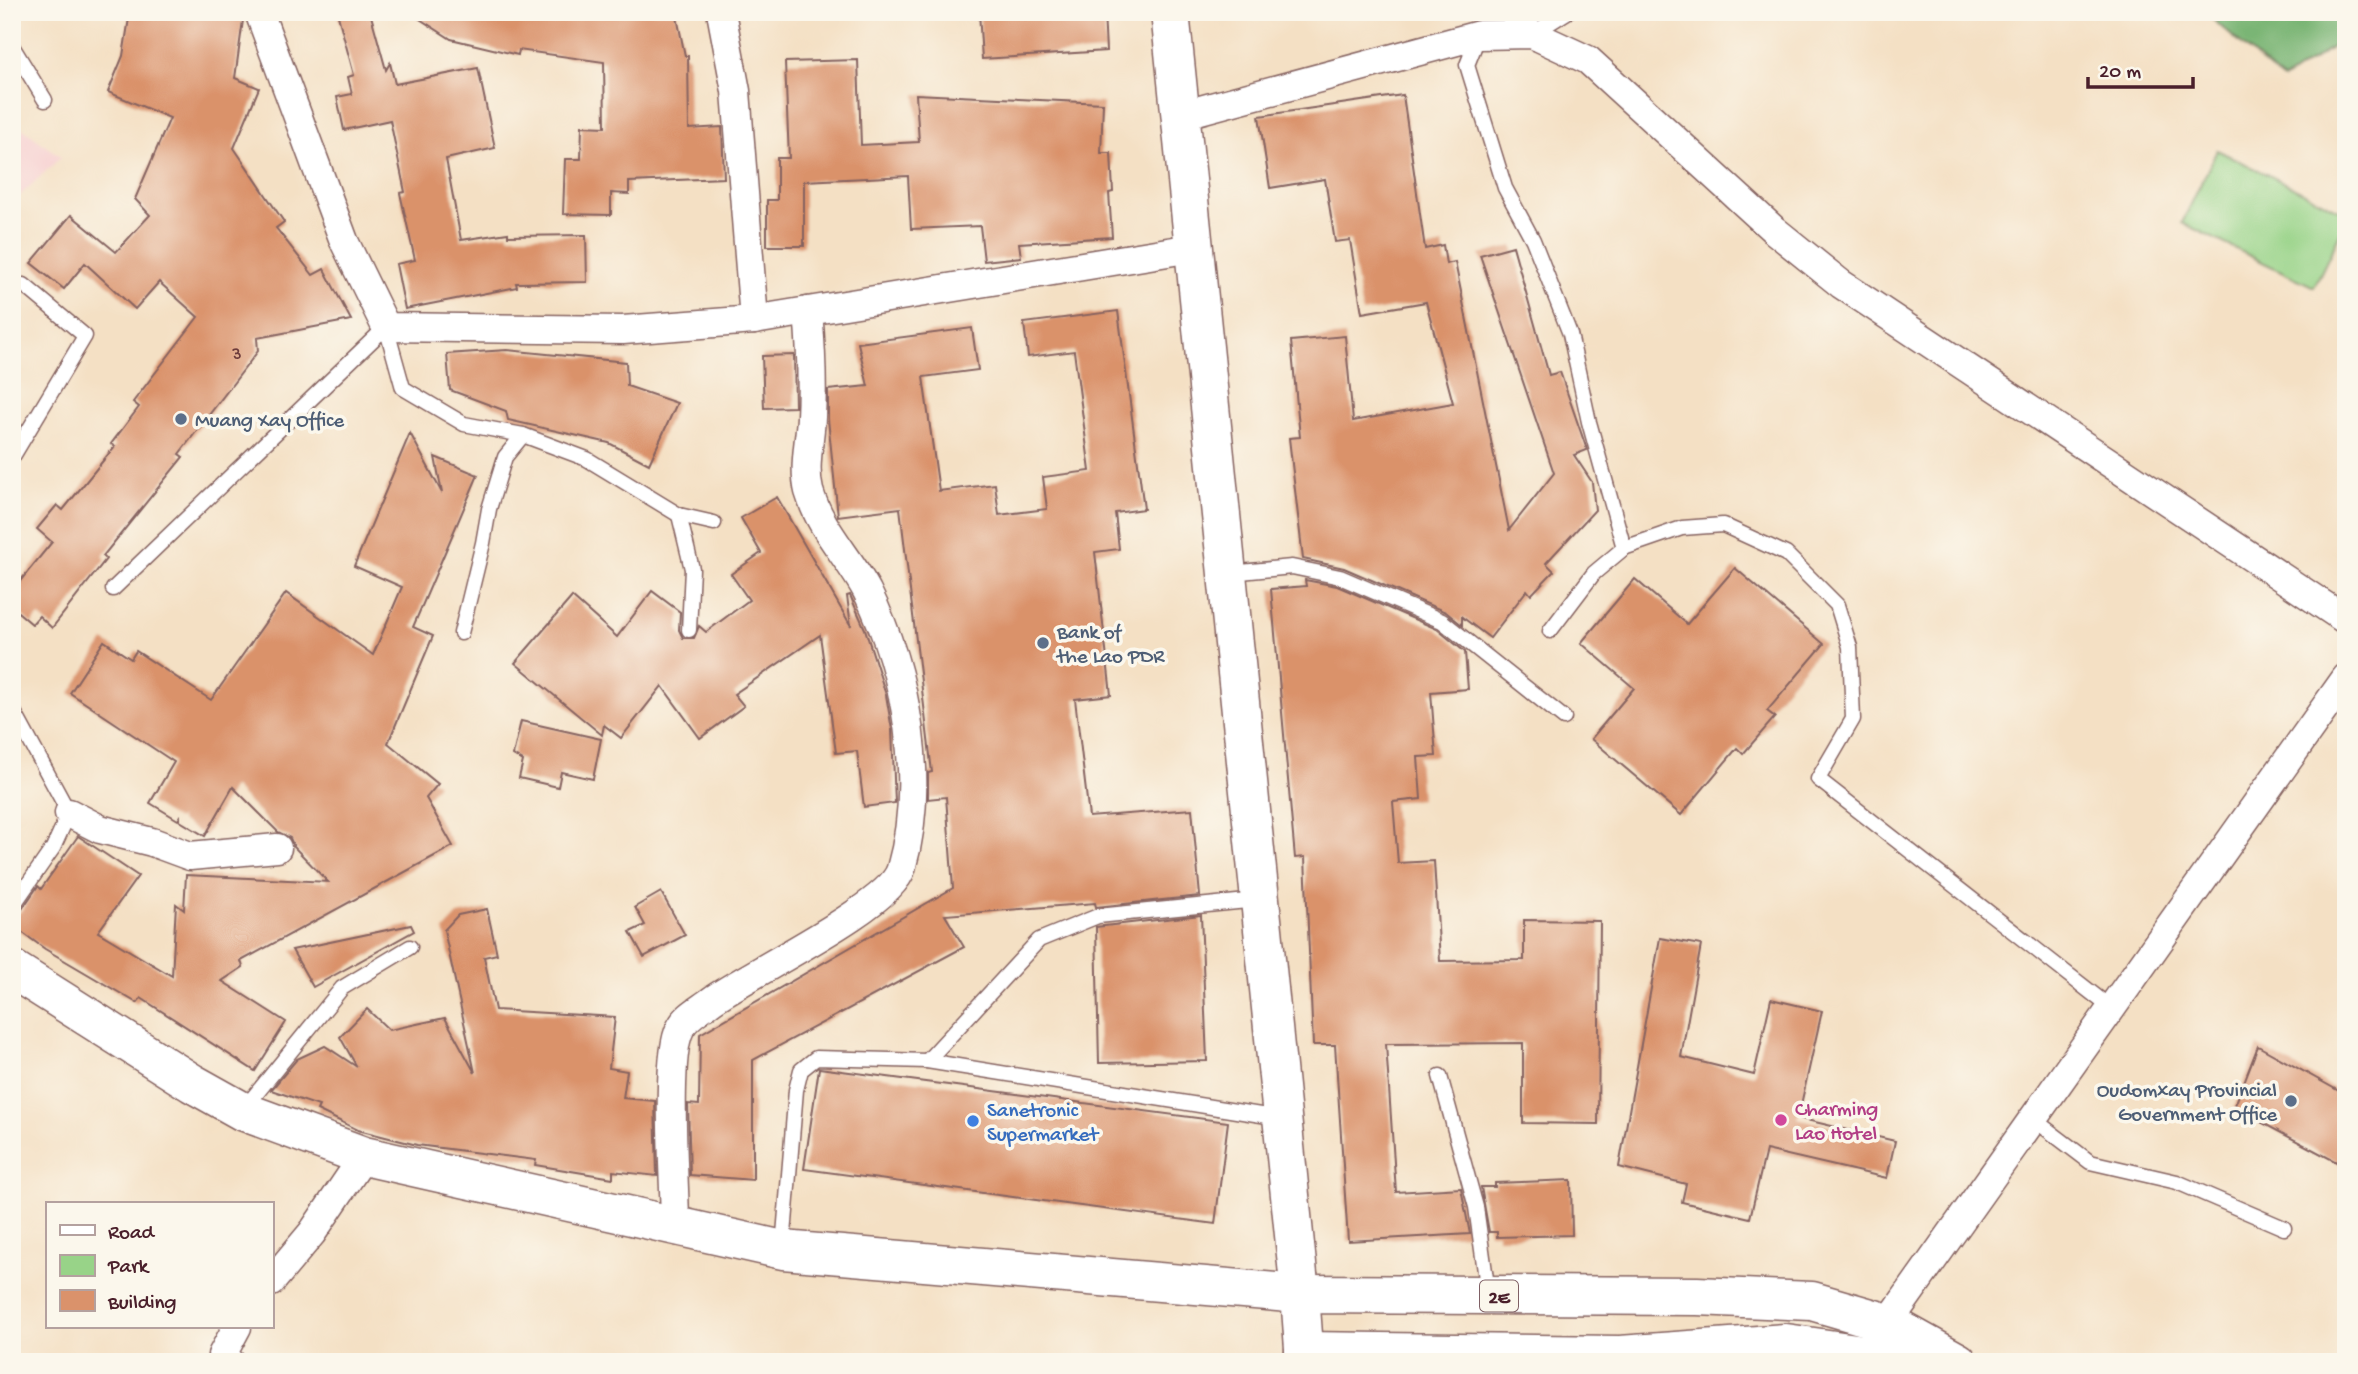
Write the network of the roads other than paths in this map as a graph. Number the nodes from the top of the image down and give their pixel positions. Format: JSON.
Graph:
{"nodes":[{"id":1,"x":260,"y":12,"type":"edge"},
{"id":2,"x":722,"y":12,"type":"edge"},
{"id":3,"x":1170,"y":12,"type":"edge"},
{"id":4,"x":1567,"y":12,"type":"edge"},
{"id":5,"x":1532,"y":33,"type":"junction"},
{"id":6,"x":1479,"y":35,"type":"junction"},
{"id":7,"x":12,"y":46,"type":"edge"},
{"id":8,"x":45,"y":100,"type":"dead end"},
{"id":9,"x":1178,"y":116,"type":"junction"},
{"id":10,"x":1192,"y":248,"type":"junction"},
{"id":11,"x":24,"y":285,"type":"dead end"},
{"id":12,"x":808,"y":311,"type":"junction"},
{"id":13,"x":754,"y":320,"type":"junction"},
{"id":14,"x":386,"y":327,"type":"junction"},
{"id":15,"x":523,"y":435,"type":"junction"},
{"id":16,"x":12,"y":458,"type":"edge"},
{"id":17,"x":679,"y":515,"type":"junction"},
{"id":18,"x":714,"y":523,"type":"dead end"},
{"id":19,"x":1624,"y":548,"type":"junction"},
{"id":20,"x":1225,"y":573,"type":"junction"},
{"id":21,"x":113,"y":589,"type":"dead end"},
{"id":22,"x":2346,"y":620,"type":"edge"},
{"id":23,"x":689,"y":629,"type":"dead end"},
{"id":24,"x":1550,"y":631,"type":"dead end"},
{"id":25,"x":461,"y":633,"type":"dead end"},
{"id":26,"x":2346,"y":678,"type":"edge"},
{"id":27,"x":12,"y":708,"type":"edge"},
{"id":28,"x":1564,"y":718,"type":"dead end"},
{"id":29,"x":69,"y":813,"type":"junction"},
{"id":30,"x":277,"y":848,"type":"dead end"},
{"id":31,"x":1259,"y":900,"type":"junction"},
{"id":32,"x":12,"y":907,"type":"edge"},
{"id":33,"x":410,"y":947,"type":"dead end"},
{"id":34,"x":12,"y":969,"type":"edge"},
{"id":35,"x":2111,"y":1008,"type":"junction"},
{"id":36,"x":927,"y":1061,"type":"junction"},
{"id":37,"x":1440,"y":1076,"type":"dead end"},
{"id":38,"x":242,"y":1111,"type":"junction"},
{"id":39,"x":1281,"y":1118,"type":"junction"},
{"id":40,"x":2032,"y":1118,"type":"junction"},
{"id":41,"x":364,"y":1156,"type":"junction"},
{"id":42,"x":675,"y":1224,"type":"junction"},
{"id":43,"x":2284,"y":1228,"type":"dead end"},
{"id":44,"x":783,"y":1250,"type":"junction"},
{"id":45,"x":273,"y":1280,"type":"edge"},
{"id":46,"x":1300,"y":1294,"type":"junction"},
{"id":47,"x":1488,"y":1296,"type":"junction"},
{"id":48,"x":237,"y":1328,"type":"edge"},
{"id":49,"x":1881,"y":1346,"type":"edge"},
{"id":50,"x":1304,"y":1356,"type":"edge"},
{"id":51,"x":223,"y":1359,"type":"edge"},
{"id":52,"x":1612,"y":1359,"type":"edge"},
{"id":53,"x":1958,"y":1362,"type":"edge"}],
"edges":[{"from":1,"to":14,"type":"street"},
{"from":2,"to":13,"type":"street"},
{"from":3,"to":9,"type":"main road"},
{"from":4,"to":5,"type":"lane"},
{"from":5,"to":6,"type":"street"},
{"from":5,"to":22,"type":"street"},
{"from":6,"to":9,"type":"street"},
{"from":6,"to":19,"type":"lane"},
{"from":7,"to":8,"type":"lane"},
{"from":9,"to":10,"type":"main road"},
{"from":10,"to":12,"type":"street"},
{"from":10,"to":20,"type":"main road"},
{"from":11,"to":16,"type":"lane"},
{"from":12,"to":13,"type":"street"},
{"from":12,"to":42,"type":"street"},
{"from":13,"to":14,"type":"street"},
{"from":14,"to":15,"type":"lane"},
{"from":14,"to":21,"type":"lane"},
{"from":15,"to":17,"type":"lane"},
{"from":15,"to":25,"type":"lane"},
{"from":17,"to":18,"type":"lane"},
{"from":17,"to":23,"type":"lane"},
{"from":19,"to":24,"type":"lane"},
{"from":19,"to":35,"type":"lane"},
{"from":20,"to":28,"type":"lane"},
{"from":20,"to":31,"type":"main road"},
{"from":26,"to":35,"type":"street"},
{"from":27,"to":29,"type":"lane"},
{"from":29,"to":30,"type":"street"},
{"from":29,"to":32,"type":"lane"},
{"from":31,"to":36,"type":"lane"},
{"from":31,"to":39,"type":"main road"},
{"from":33,"to":38,"type":"lane"},
{"from":34,"to":38,"type":"main road"},
{"from":35,"to":40,"type":"street"},
{"from":36,"to":39,"type":"lane"},
{"from":36,"to":44,"type":"lane"},
{"from":37,"to":47,"type":"lane"},
{"from":38,"to":41,"type":"main road"},
{"from":39,"to":46,"type":"main road"},
{"from":40,"to":43,"type":"lane"},
{"from":40,"to":49,"type":"street"},
{"from":41,"to":42,"type":"main road"},
{"from":41,"to":45,"type":"street"},
{"from":42,"to":44,"type":"main road"},
{"from":44,"to":46,"type":"main road"},
{"from":46,"to":47,"type":"main road","number":"2E"},
{"from":46,"to":50,"type":"main road"},
{"from":47,"to":49,"type":"main road","number":"2E"},
{"from":48,"to":51,"type":"street"},
{"from":49,"to":52,"type":"main road","number":"2E"},
{"from":49,"to":53,"type":"main road","number":"2E"},
{"from":50,"to":52,"type":"main road","number":"2E"}]}
